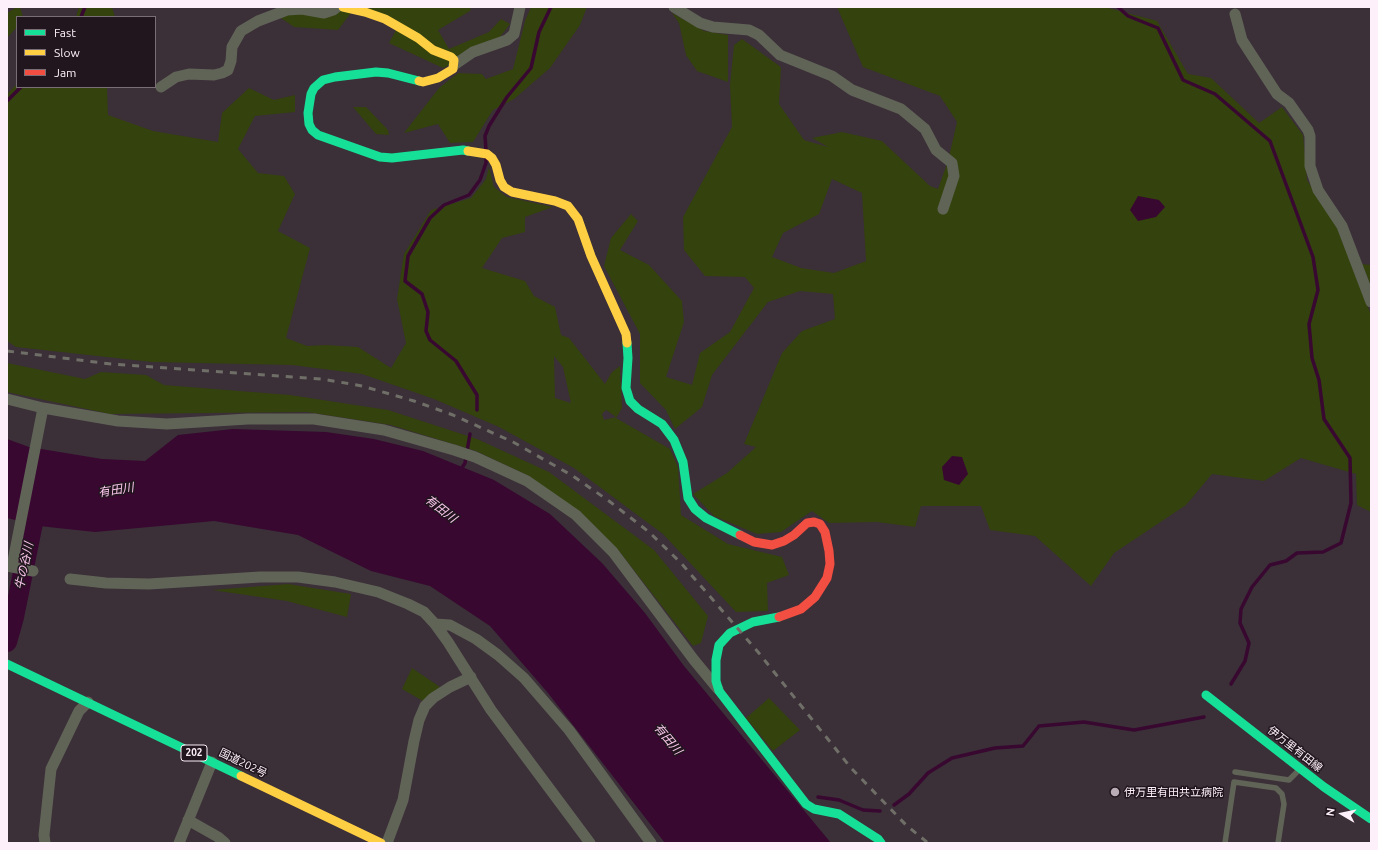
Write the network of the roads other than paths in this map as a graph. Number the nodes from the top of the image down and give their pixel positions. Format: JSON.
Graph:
{"nodes":[{"id":1,"x":337,"y":7,"type":"edge"},
{"id":2,"x":343,"y":7,"type":"edge"},
{"id":3,"x":520,"y":7,"type":"edge"},
{"id":4,"x":674,"y":7,"type":"edge"},
{"id":5,"x":1235,"y":14,"type":"dead end"},
{"id":6,"x":454,"y":65,"type":"junction"},
{"id":7,"x":161,"y":87,"type":"dead end"},
{"id":8,"x":944,"y":209,"type":"dead end"},
{"id":9,"x":1371,"y":302,"type":"edge"},
{"id":10,"x":7,"y":399,"type":"edge"},
{"id":11,"x":43,"y":408,"type":"junction"},
{"id":12,"x":9,"y":566,"type":"edge"},
{"id":13,"x":33,"y":571,"type":"dead end"},
{"id":14,"x":70,"y":579,"type":"dead end"},
{"id":15,"x":435,"y":624,"type":"junction"},
{"id":16,"x":7,"y":664,"type":"edge"},
{"id":17,"x":471,"y":677,"type":"junction"},
{"id":18,"x":719,"y":691,"type":"junction"},
{"id":19,"x":1206,"y":695,"type":"dead end"},
{"id":20,"x":88,"y":702,"type":"junction"},
{"id":21,"x":212,"y":762,"type":"junction"},
{"id":22,"x":1300,"y":769,"type":"junction"},
{"id":23,"x":1235,"y":772,"type":"dead end"},
{"id":24,"x":1371,"y":819,"type":"edge"},
{"id":25,"x":188,"y":820,"type":"junction"},
{"id":26,"x":45,"y":843,"type":"edge"},
{"id":27,"x":179,"y":843,"type":"edge"},
{"id":28,"x":225,"y":843,"type":"edge"},
{"id":29,"x":382,"y":843,"type":"edge"},
{"id":30,"x":387,"y":843,"type":"edge"},
{"id":31,"x":590,"y":843,"type":"edge"},
{"id":32,"x":651,"y":843,"type":"edge"},
{"id":33,"x":881,"y":843,"type":"edge"},
{"id":34,"x":1225,"y":843,"type":"edge"},
{"id":35,"x":1278,"y":843,"type":"edge"}],
"edges":[{"from":1,"to":7,"type":"street"},
{"from":2,"to":6,"type":"main road"},
{"from":3,"to":6,"type":"street"},
{"from":4,"to":8,"type":"street"},
{"from":5,"to":9,"type":"street"},
{"from":6,"to":18,"type":"main road"},
{"from":10,"to":11,"type":"street"},
{"from":11,"to":12,"type":"street"},
{"from":11,"to":18,"type":"street"},
{"from":12,"to":13,"type":"street"},
{"from":14,"to":15,"type":"street"},
{"from":15,"to":17,"type":"street"},
{"from":15,"to":32,"type":"street"},
{"from":16,"to":20,"type":"main road","name":"国道202号","number":"202"},
{"from":17,"to":30,"type":"street"},
{"from":17,"to":31,"type":"street"},
{"from":18,"to":33,"type":"main road"},
{"from":19,"to":22,"type":"main road","name":"伊万里有田線"},
{"from":20,"to":21,"type":"main road","name":"国道202号","number":"202"},
{"from":20,"to":26,"type":"street"},
{"from":21,"to":25,"type":"street"},
{"from":21,"to":29,"type":"main road","name":"国道202号","number":"202"},
{"from":22,"to":23,"type":"lane"},
{"from":22,"to":24,"type":"main road","name":"伊万里有田線"},
{"from":25,"to":27,"type":"street"},
{"from":25,"to":28,"type":"street"},
{"from":34,"to":35,"type":"lane"}]}
